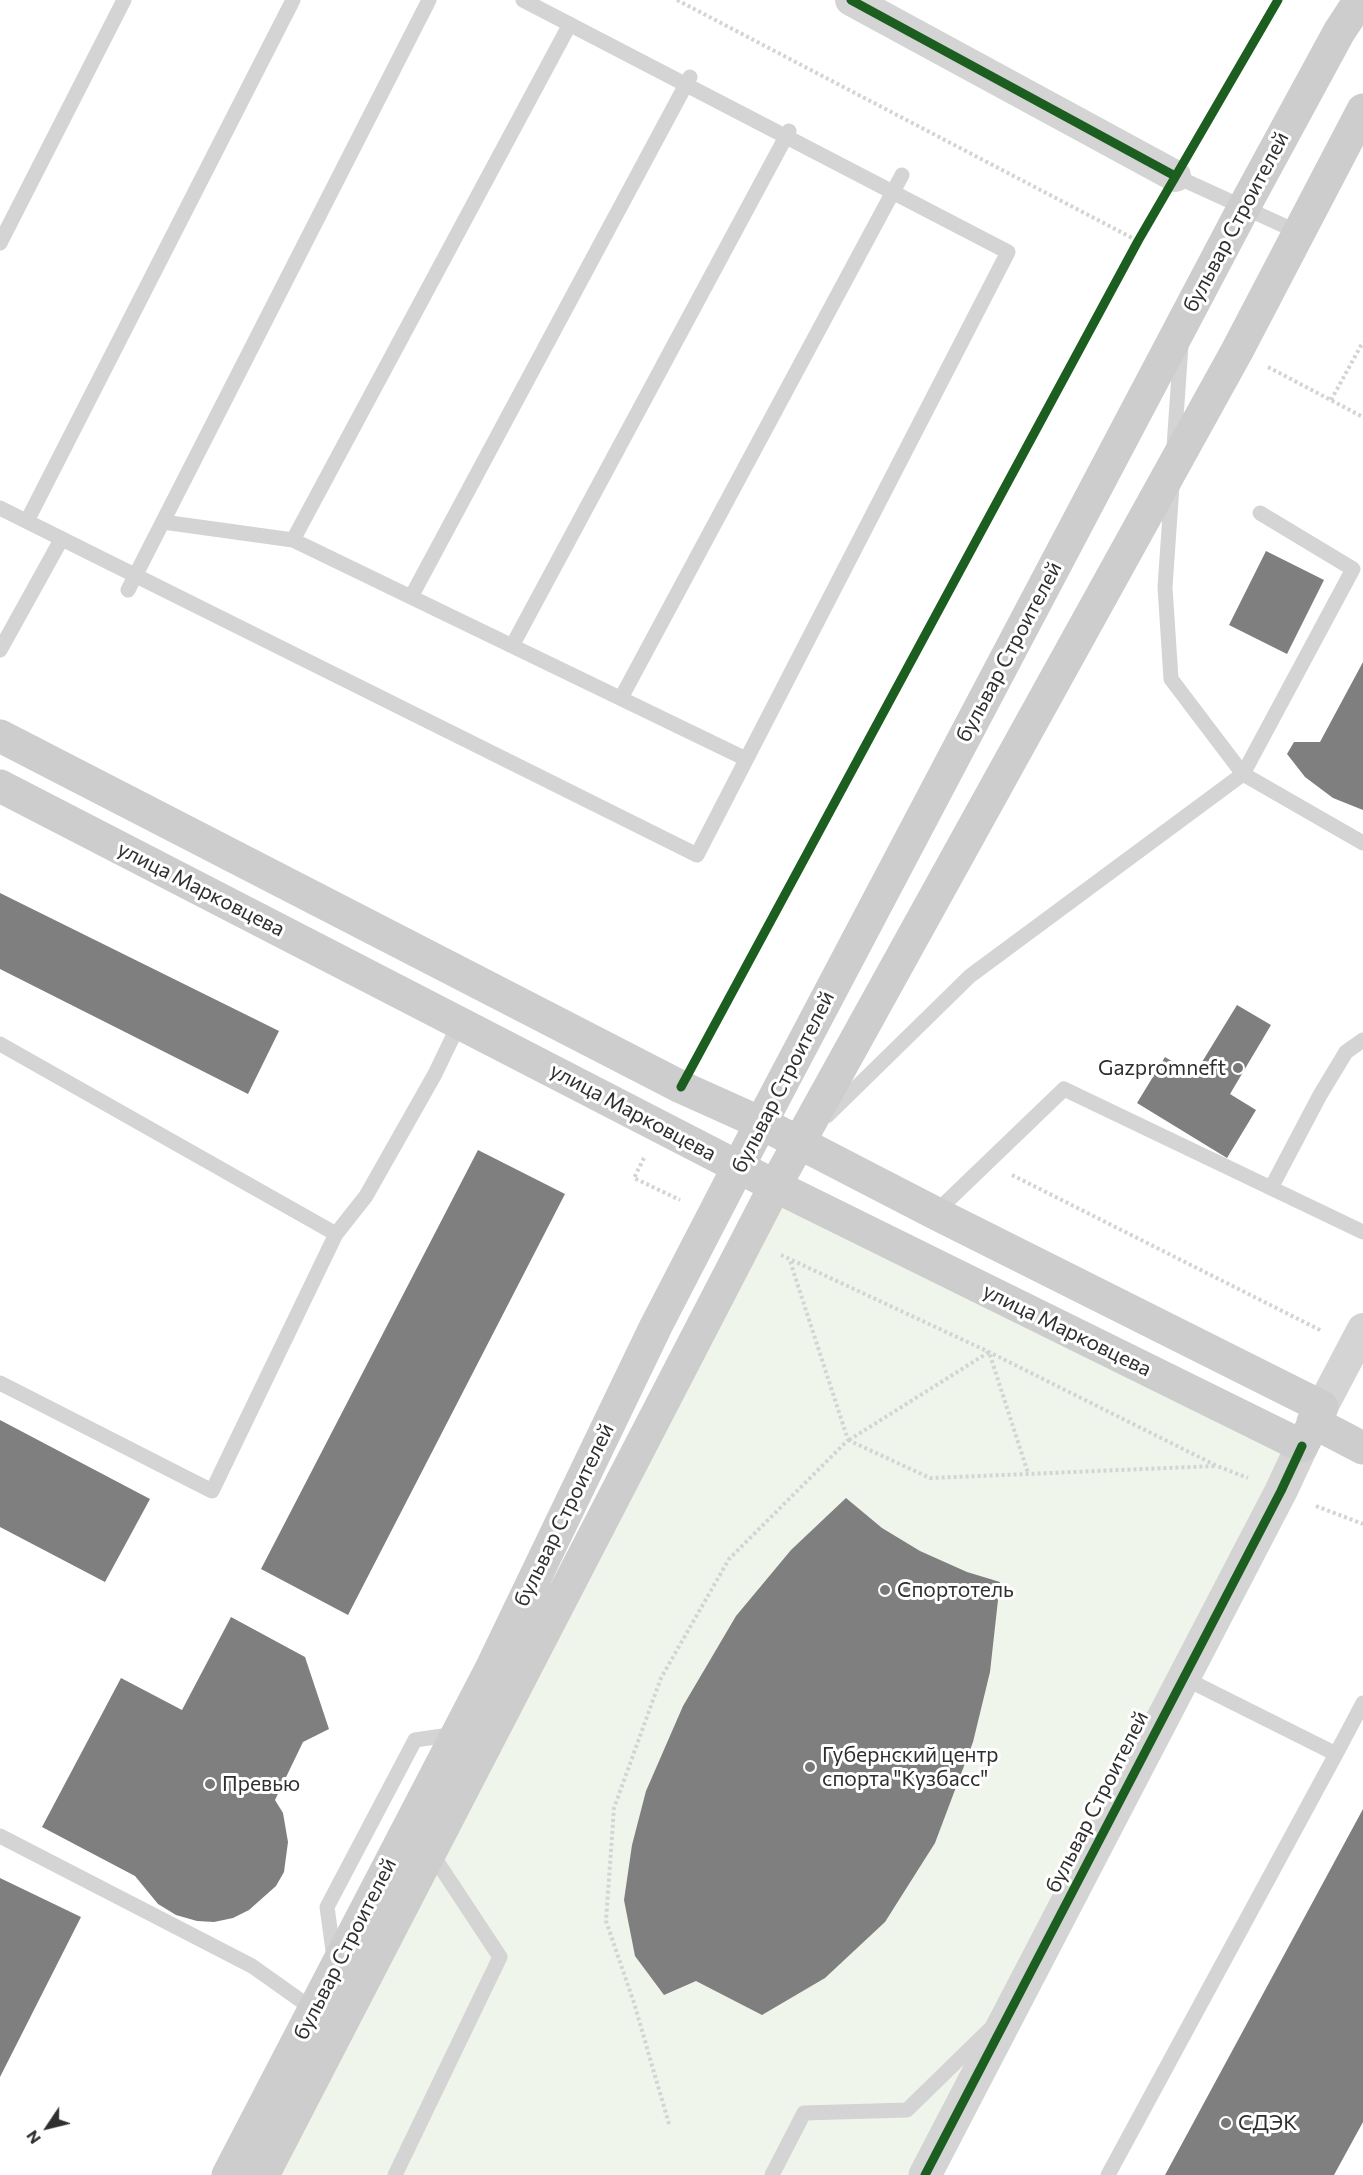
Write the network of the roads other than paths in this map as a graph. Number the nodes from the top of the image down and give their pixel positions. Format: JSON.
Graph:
{"nodes":[{"id":1,"x":124,"y":0,"type":"edge"},
{"id":2,"x":292,"y":0,"type":"edge"},
{"id":3,"x":429,"y":0,"type":"edge"},
{"id":4,"x":523,"y":0,"type":"edge"},
{"id":5,"x":851,"y":0,"type":"edge"},
{"id":6,"x":1360,"y":0,"type":"edge"},
{"id":7,"x":570,"y":24,"type":"junction"},
{"id":8,"x":688,"y":81,"type":"junction"},
{"id":9,"x":1363,"y":110,"type":"edge"},
{"id":10,"x":788,"y":133,"type":"junction"},
{"id":11,"x":902,"y":175,"type":"dead end"},
{"id":12,"x":1175,"y":176,"type":"joint"},
{"id":13,"x":893,"y":192,"type":"junction"},
{"id":14,"x":1244,"y":207,"type":"junction"},
{"id":15,"x":1300,"y":233,"type":"junction"},
{"id":16,"x":0,"y":243,"type":"edge"},
{"id":17,"x":1183,"y":323,"type":"junction"},
{"id":18,"x":1173,"y":467,"type":"junction"},
{"id":19,"x":0,"y":508,"type":"edge"},
{"id":20,"x":1260,"y":513,"type":"dead end"},
{"id":21,"x":27,"y":521,"type":"junction"},
{"id":22,"x":163,"y":522,"type":"junction"},
{"id":23,"x":61,"y":540,"type":"junction"},
{"id":24,"x":292,"y":540,"type":"junction"},
{"id":25,"x":135,"y":576,"type":"junction"},
{"id":26,"x":128,"y":590,"type":"dead end"},
{"id":27,"x":411,"y":597,"type":"junction"},
{"id":28,"x":512,"y":646,"type":"junction"},
{"id":29,"x":0,"y":650,"type":"edge"},
{"id":30,"x":621,"y":699,"type":"junction"},
{"id":31,"x":0,"y":736,"type":"edge"},
{"id":32,"x":746,"y":759,"type":"junction"},
{"id":33,"x":1243,"y":774,"type":"junction"},
{"id":34,"x":0,"y":786,"type":"edge"},
{"id":35,"x":1363,"y":843,"type":"edge"},
{"id":36,"x":460,"y":1022,"type":"junction"},
{"id":37,"x":1363,"y":1040,"type":"edge"},
{"id":38,"x":0,"y":1044,"type":"edge"},
{"id":39,"x":761,"y":1123,"type":"junction"},
{"id":40,"x":799,"y":1142,"type":"junction"},
{"id":41,"x":739,"y":1167,"type":"junction"},
{"id":42,"x":775,"y":1186,"type":"junction"},
{"id":43,"x":1271,"y":1188,"type":"junction"},
{"id":44,"x":935,"y":1213,"type":"junction"},
{"id":45,"x":1363,"y":1232,"type":"edge"},
{"id":46,"x":336,"y":1234,"type":"junction"},
{"id":47,"x":1359,"y":1336,"type":"edge"},
{"id":48,"x":0,"y":1383,"type":"edge"},
{"id":49,"x":1312,"y":1425,"type":"junction"},
{"id":50,"x":1363,"y":1448,"type":"edge"},
{"id":51,"x":1182,"y":1677,"type":"junction"},
{"id":52,"x":1363,"y":1703,"type":"edge"},
{"id":53,"x":1336,"y":1754,"type":"junction"},
{"id":54,"x":0,"y":1836,"type":"edge"},
{"id":55,"x":430,"y":1851,"type":"junction"},
{"id":56,"x":1011,"y":2008,"type":"junction"},
{"id":57,"x":314,"y":2010,"type":"junction"},
{"id":58,"x":228,"y":2175,"type":"edge"},
{"id":59,"x":263,"y":2175,"type":"edge"},
{"id":60,"x":395,"y":2175,"type":"edge"},
{"id":61,"x":772,"y":2175,"type":"edge"},
{"id":62,"x":925,"y":2175,"type":"edge"},
{"id":63,"x":1108,"y":2175,"type":"edge"}],
"edges":[{"from":1,"to":16,"type":"lane"},
{"from":2,"to":21,"type":"lane"},
{"from":3,"to":22,"type":"lane"},
{"from":4,"to":7,"type":"lane"},
{"from":5,"to":12,"type":"street"},
{"from":6,"to":14,"type":"main road","name":"бульвар Строителей"},
{"from":7,"to":8,"type":"lane"},
{"from":7,"to":24,"type":"lane"},
{"from":8,"to":10,"type":"lane"},
{"from":8,"to":27,"type":"lane"},
{"from":9,"to":15,"type":"main road","name":"бульвар Строителей"},
{"from":10,"to":13,"type":"lane"},
{"from":10,"to":28,"type":"lane"},
{"from":11,"to":13,"type":"lane"},
{"from":12,"to":14,"type":"lane"},
{"from":13,"to":30,"type":"lane"},
{"from":13,"to":32,"type":"lane"},
{"from":14,"to":15,"type":"lane"},
{"from":14,"to":17,"type":"main road","name":"бульвар Строителей"},
{"from":15,"to":18,"type":"main road","name":"бульвар Строителей"},
{"from":17,"to":18,"type":"lane"},
{"from":17,"to":39,"type":"main road","name":"бульвар Строителей"},
{"from":18,"to":33,"type":"lane"},
{"from":18,"to":40,"type":"main road","name":"бульвар Строителей"},
{"from":19,"to":21,"type":"lane"},
{"from":20,"to":33,"type":"lane"},
{"from":21,"to":23,"type":"lane"},
{"from":22,"to":24,"type":"lane"},
{"from":22,"to":25,"type":"lane"},
{"from":23,"to":25,"type":"lane"},
{"from":23,"to":29,"type":"lane"},
{"from":24,"to":27,"type":"lane"},
{"from":25,"to":26,"type":"lane"},
{"from":25,"to":32,"type":"lane"},
{"from":27,"to":28,"type":"lane"},
{"from":28,"to":30,"type":"lane"},
{"from":30,"to":32,"type":"lane"},
{"from":31,"to":39,"type":"main road","name":"улица Марковцева"},
{"from":33,"to":35,"type":"lane"},
{"from":33,"to":40,"type":"lane"},
{"from":34,"to":36,"type":"main road","name":"улица Марковцева"},
{"from":36,"to":41,"type":"main road","name":"улица Марковцева"},
{"from":36,"to":46,"type":"lane"},
{"from":37,"to":43,"type":"lane"},
{"from":38,"to":46,"type":"lane"},
{"from":39,"to":40,"type":"main road","name":"улица Марковцева"},
{"from":39,"to":41,"type":"main road","name":"бульвар Строителей"},
{"from":40,"to":42,"type":"main road","name":"бульвар Строителей"},
{"from":40,"to":44,"type":"main road","name":"улица Марковцева"},
{"from":41,"to":42,"type":"main road","name":"улица Марковцева"},
{"from":41,"to":57,"type":"main road","name":"бульвар Строителей"},
{"from":42,"to":49,"type":"main road","name":"улица Марковцева"},
{"from":42,"to":55,"type":"main road","name":"бульвар Строителей"},
{"from":43,"to":44,"type":"lane"},
{"from":43,"to":45,"type":"lane"},
{"from":44,"to":49,"type":"main road","name":"улица Марковцева"},
{"from":46,"to":48,"type":"lane"},
{"from":47,"to":49,"type":"street","name":"бульвар Строителей"},
{"from":49,"to":50,"type":"main road","name":"улица Марковцева"},
{"from":49,"to":51,"type":"street","name":"бульвар Строителей"},
{"from":51,"to":53,"type":"lane"},
{"from":51,"to":56,"type":"street","name":"бульвар Строителей"},
{"from":52,"to":53,"type":"lane"},
{"from":53,"to":63,"type":"lane"},
{"from":54,"to":57,"type":"lane"},
{"from":55,"to":59,"type":"main road","name":"бульвар Строителей"},
{"from":55,"to":60,"type":"lane"},
{"from":56,"to":61,"type":"lane"},
{"from":56,"to":62,"type":"street","name":"бульвар Строителей"},
{"from":57,"to":58,"type":"main road","name":"бульвар Строителей"}]}
